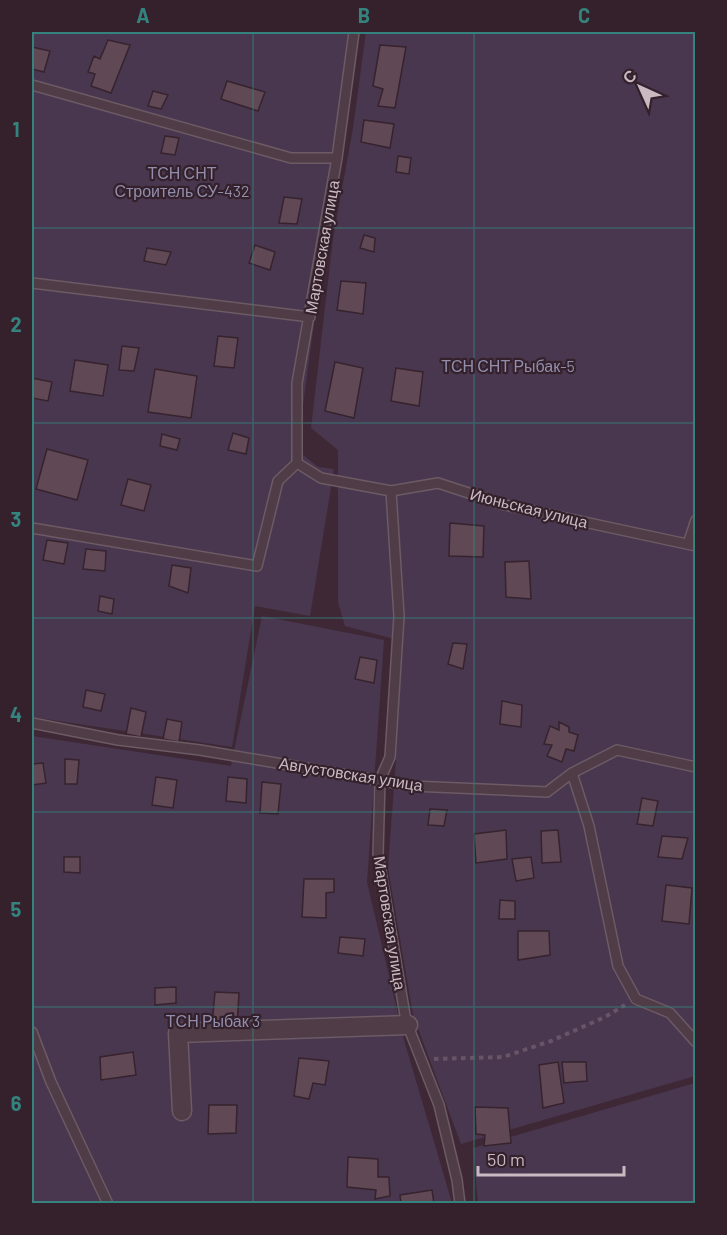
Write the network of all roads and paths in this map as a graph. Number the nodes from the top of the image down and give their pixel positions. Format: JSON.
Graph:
{"nodes":[{"id":1,"x":354,"y":32,"type":"edge"},
{"id":2,"x":32,"y":85,"type":"edge"},
{"id":3,"x":337,"y":158,"type":"junction"},
{"id":4,"x":32,"y":283,"type":"edge"},
{"id":5,"x":310,"y":317,"type":"junction"},
{"id":6,"x":297,"y":463,"type":"junction"},
{"id":7,"x":391,"y":491,"type":"junction"},
{"id":8,"x":696,"y":520,"type":"edge"},
{"id":9,"x":32,"y":528,"type":"edge"},
{"id":10,"x":692,"y":545,"type":"edge"},
{"id":11,"x":32,"y":723,"type":"edge"},
{"id":12,"x":696,"y":767,"type":"edge"},
{"id":13,"x":572,"y":773,"type":"junction"},
{"id":14,"x":380,"y":780,"type":"junction"},
{"id":15,"x":636,"y":999,"type":"junction"},
{"id":16,"x":408,"y":1025,"type":"junction"},
{"id":17,"x":32,"y":1032,"type":"edge"},
{"id":18,"x":696,"y":1042,"type":"edge"},
{"id":19,"x":423,"y":1059,"type":"junction"},
{"id":20,"x":182,"y":1111,"type":"dead end"},
{"id":21,"x":108,"y":1203,"type":"edge"},
{"id":22,"x":460,"y":1203,"type":"edge"}],
"edges":[{"from":1,"to":3,"type":"lane","name":"Мартовская улица"},
{"from":2,"to":3,"type":"lane"},
{"from":3,"to":5,"type":"lane","name":"Мартовская улица"},
{"from":4,"to":5,"type":"lane"},
{"from":5,"to":6,"type":"lane","name":"Мартовская улица"},
{"from":6,"to":7,"type":"lane","name":"Июньская улица"},
{"from":6,"to":9,"type":"lane"},
{"from":7,"to":10,"type":"lane","name":"Июньская улица"},
{"from":7,"to":14,"type":"lane","name":"Мартовская улица"},
{"from":8,"to":10,"type":"lane"},
{"from":11,"to":14,"type":"lane","name":"Августовская улица"},
{"from":12,"to":13,"type":"lane","name":"Августовская улица"},
{"from":13,"to":14,"type":"lane","name":"Августовская улица"},
{"from":13,"to":15,"type":"lane"},
{"from":14,"to":16,"type":"lane","name":"Мартовская улица"},
{"from":15,"to":18,"type":"lane"},
{"from":15,"to":19,"type":"path"},
{"from":16,"to":19,"type":"lane","name":"Мартовская улица"},
{"from":16,"to":20,"type":"street"},
{"from":17,"to":21,"type":"lane"},
{"from":19,"to":22,"type":"lane","name":"Мартовская улица"}]}
